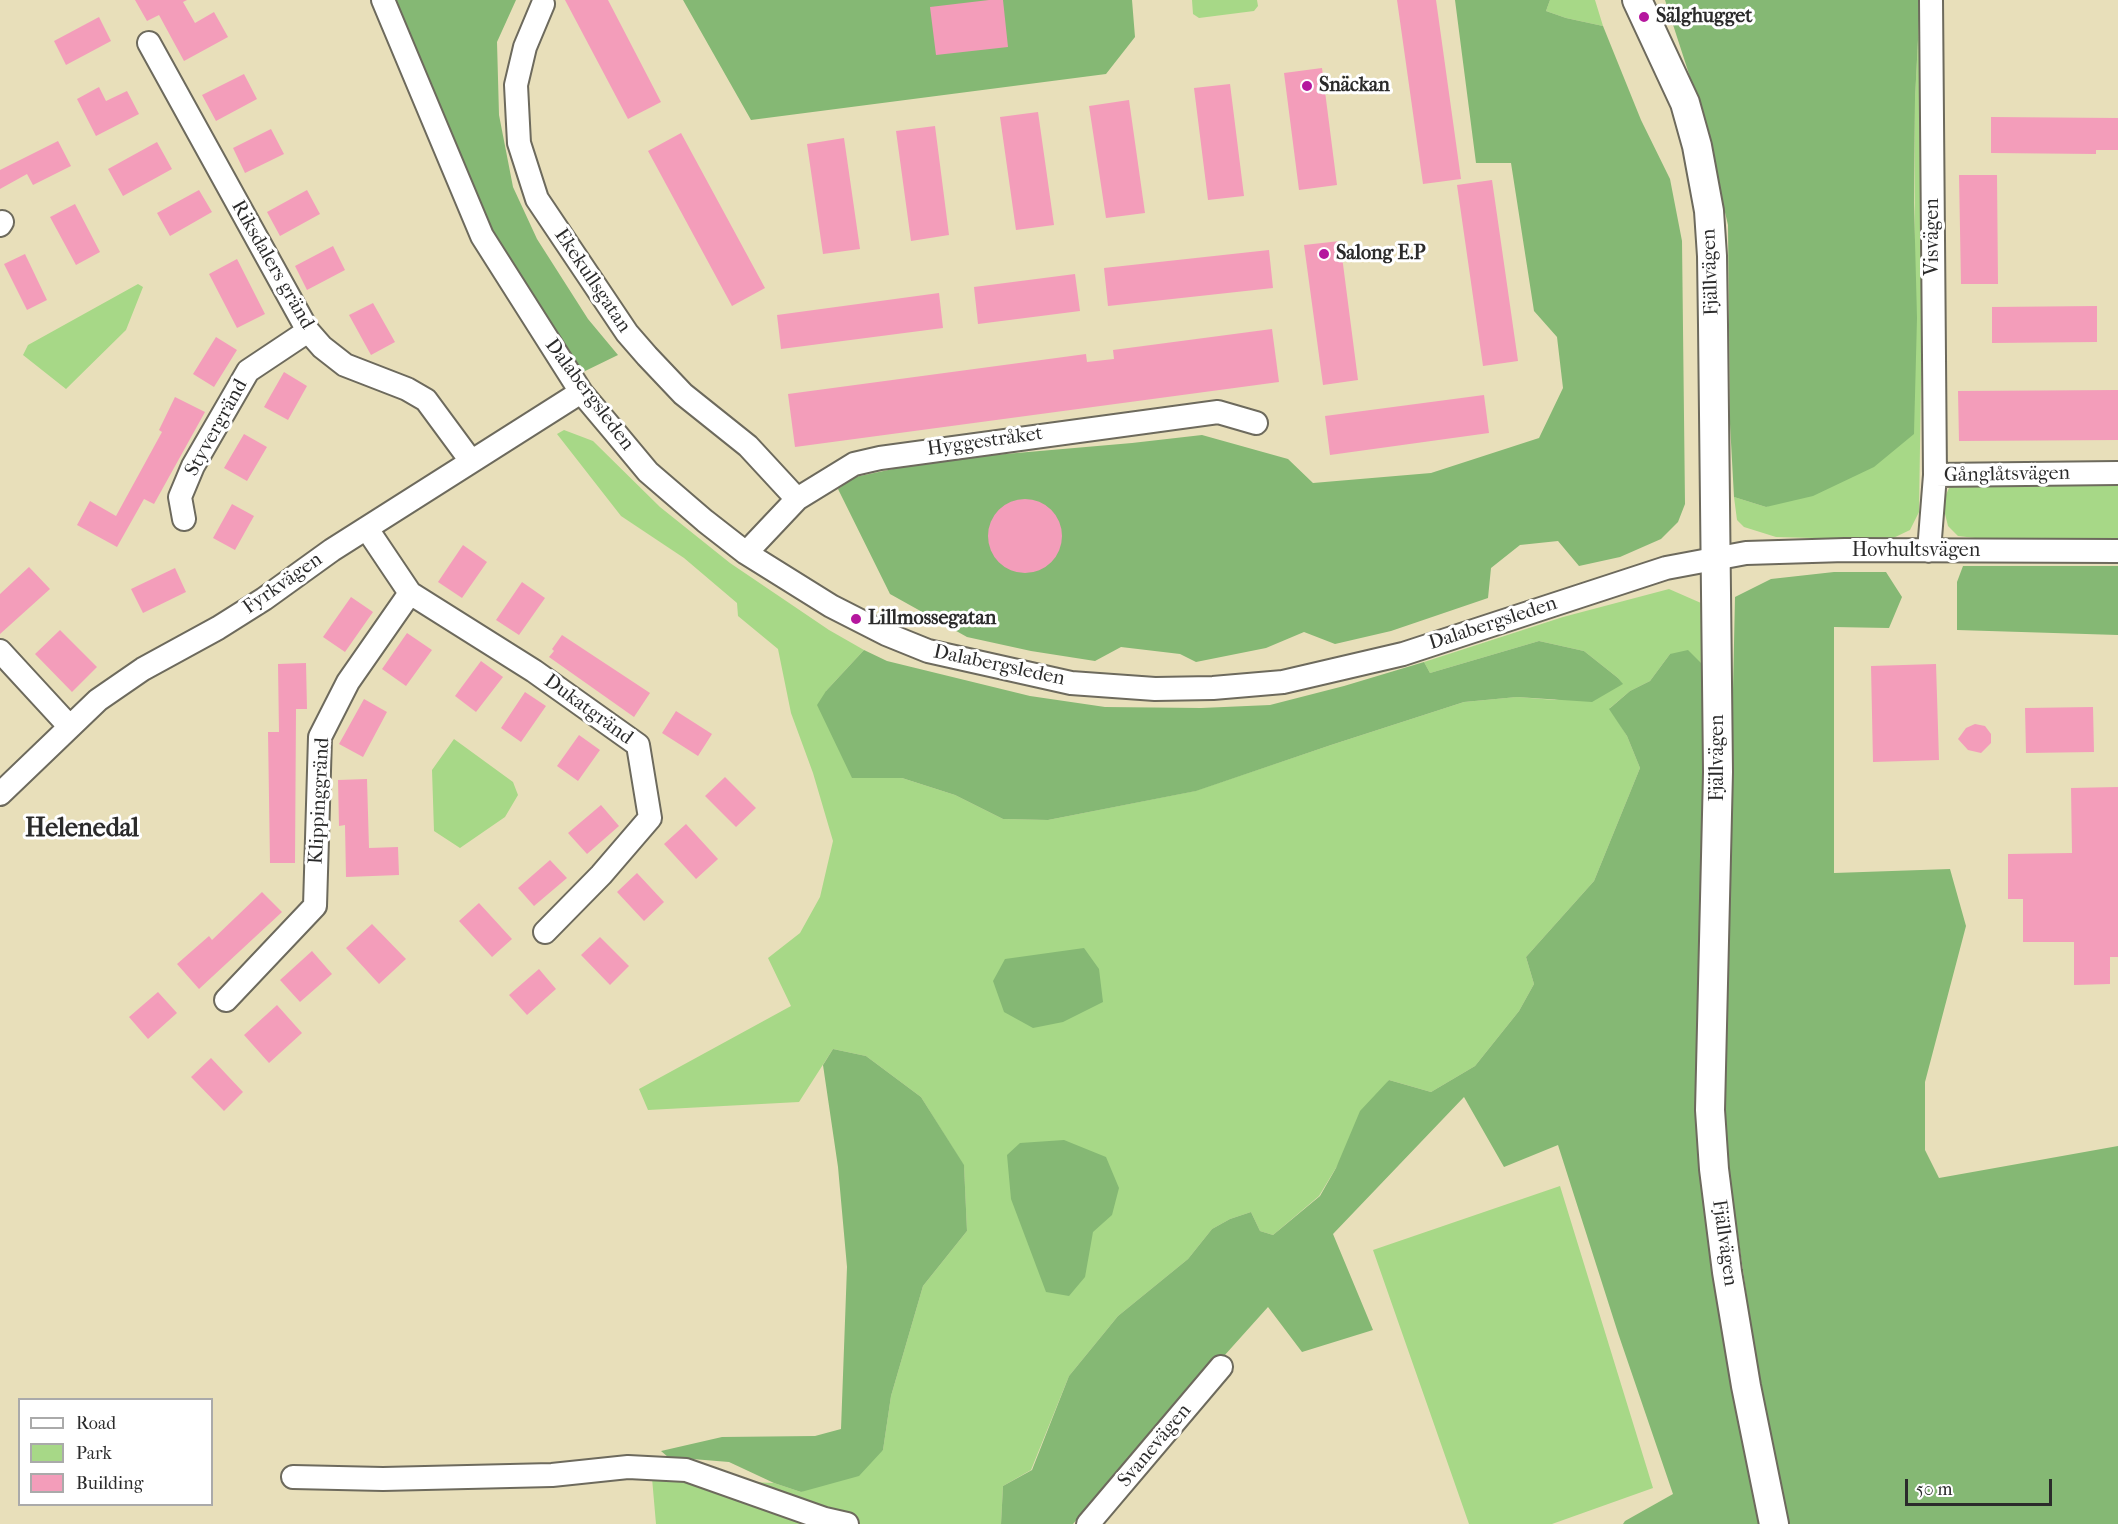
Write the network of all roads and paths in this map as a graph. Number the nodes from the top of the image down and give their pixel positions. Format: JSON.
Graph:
{"nodes":[{"id":1,"x":383,"y":0,"type":"edge"},
{"id":2,"x":1637,"y":0,"type":"edge"},
{"id":3,"x":1931,"y":0,"type":"edge"},
{"id":4,"x":543,"y":4,"type":"dead end"},
{"id":5,"x":149,"y":43,"type":"dead end"},
{"id":6,"x":308,"y":331,"type":"junction"},
{"id":7,"x":581,"y":392,"type":"junction"},
{"id":8,"x":1256,"y":423,"type":"dead end"},
{"id":9,"x":471,"y":461,"type":"junction"},
{"id":10,"x":2118,"y":473,"type":"edge"},
{"id":11,"x":1935,"y":475,"type":"junction"},
{"id":12,"x":797,"y":499,"type":"junction"},
{"id":13,"x":184,"y":519,"type":"dead end"},
{"id":14,"x":367,"y":530,"type":"junction"},
{"id":15,"x":1929,"y":551,"type":"junction"},
{"id":16,"x":2118,"y":551,"type":"edge"},
{"id":17,"x":746,"y":553,"type":"junction"},
{"id":18,"x":1715,"y":558,"type":"junction"},
{"id":19,"x":410,"y":593,"type":"junction"},
{"id":20,"x":0,"y":651,"type":"edge"},
{"id":21,"x":70,"y":727,"type":"junction"},
{"id":22,"x":0,"y":794,"type":"edge"},
{"id":23,"x":545,"y":932,"type":"dead end"},
{"id":24,"x":226,"y":1000,"type":"dead end"},
{"id":25,"x":1221,"y":1367,"type":"dead end"},
{"id":26,"x":293,"y":1477,"type":"dead end"},
{"id":27,"x":847,"y":1524,"type":"edge"},
{"id":28,"x":1088,"y":1524,"type":"edge"},
{"id":29,"x":1774,"y":1524,"type":"edge"}],
"edges":[{"from":1,"to":7,"type":"street","name":"Dalabergsleden"},
{"from":2,"to":18,"type":"street","name":"Fjällvägen"},
{"from":3,"to":11,"type":"street","name":"Visvägen"},
{"from":4,"to":12,"type":"street","name":"Ekekullsgatan"},
{"from":5,"to":6,"type":"street","name":"Riksdalers gränd"},
{"from":6,"to":9,"type":"street","name":"Riksdalers gränd"},
{"from":6,"to":13,"type":"street","name":"Styvergränd"},
{"from":7,"to":9,"type":"street","name":"Fyrkvägen"},
{"from":7,"to":17,"type":"street","name":"Dalabergsleden"},
{"from":8,"to":12,"type":"street","name":"Hyggestråket"},
{"from":9,"to":14,"type":"street","name":"Fyrkvägen"},
{"from":10,"to":11,"type":"street","name":"Gånglåtsvägen"},
{"from":11,"to":15,"type":"street","name":"Gånglåtsvägen"},
{"from":12,"to":17,"type":"street","name":"Hyggestråket"},
{"from":14,"to":19,"type":"street","name":"Dukatgränd"},
{"from":14,"to":21,"type":"street","name":"Fyrkvägen"},
{"from":15,"to":16,"type":"street","name":"Hovhultsvägen"},
{"from":15,"to":18,"type":"street","name":"Hovhultsvägen"},
{"from":17,"to":18,"type":"street","name":"Dalabergsleden"},
{"from":18,"to":29,"type":"street","name":"Fjällvägen"},
{"from":19,"to":23,"type":"street","name":"Dukatgränd"},
{"from":19,"to":24,"type":"street","name":"Klippinggränd"},
{"from":20,"to":21,"type":"street"},
{"from":21,"to":22,"type":"street","name":"Fyrkvägen"},
{"from":25,"to":28,"type":"street","name":"Svanevägen"},
{"from":26,"to":27,"type":"street"}]}
